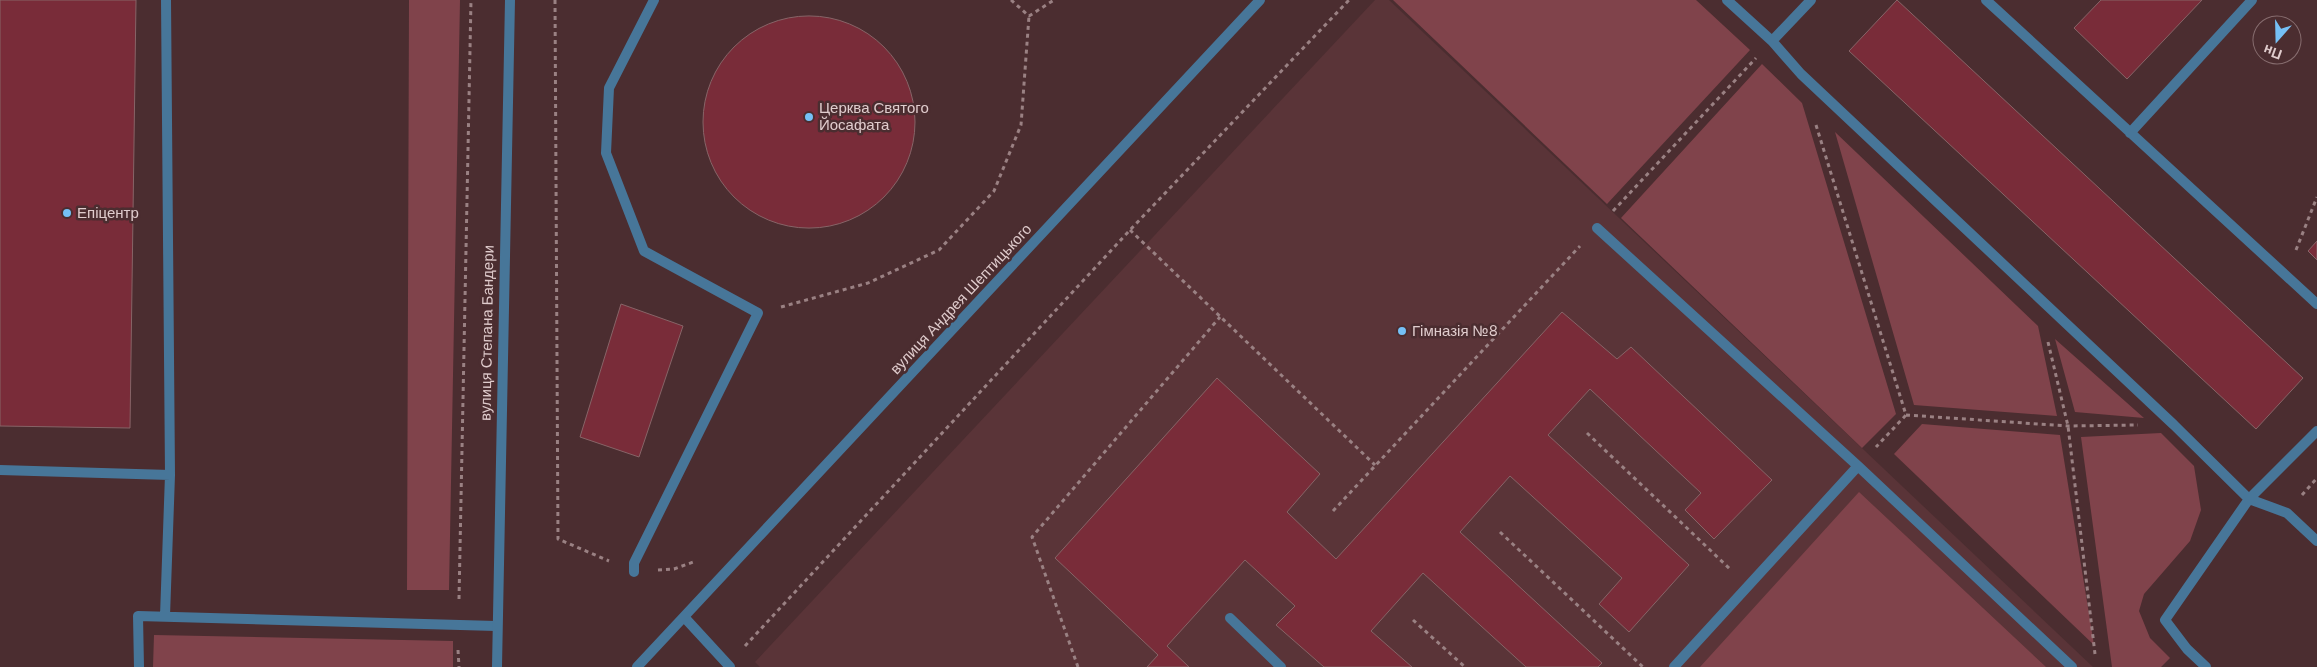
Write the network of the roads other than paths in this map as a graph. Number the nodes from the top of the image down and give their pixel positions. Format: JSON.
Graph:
{"nodes":[{"id":1,"x":166,"y":0,"type":"edge"},
{"id":2,"x":510,"y":0,"type":"edge"},
{"id":3,"x":654,"y":0,"type":"edge"},
{"id":4,"x":1260,"y":0,"type":"edge"},
{"id":5,"x":1726,"y":0,"type":"edge"},
{"id":6,"x":1810,"y":0,"type":"edge"},
{"id":7,"x":1986,"y":0,"type":"edge"},
{"id":8,"x":2252,"y":0,"type":"edge"},
{"id":9,"x":1772,"y":41,"type":"junction"},
{"id":10,"x":2130,"y":133,"type":"junction"},
{"id":11,"x":1597,"y":228,"type":"road end"},
{"id":12,"x":2317,"y":304,"type":"edge"},
{"id":13,"x":2317,"y":431,"type":"edge"},
{"id":14,"x":1858,"y":466,"type":"junction"},
{"id":15,"x":0,"y":470,"type":"edge"},
{"id":16,"x":170,"y":475,"type":"junction"},
{"id":17,"x":2249,"y":499,"type":"junction"},
{"id":18,"x":2317,"y":541,"type":"edge"},
{"id":19,"x":634,"y":572,"type":"road end"},
{"id":20,"x":165,"y":616,"type":"junction"},
{"id":21,"x":685,"y":618,"type":"junction"},
{"id":22,"x":1230,"y":618,"type":"dead end"},
{"id":23,"x":496,"y":626,"type":"junction"},
{"id":24,"x":729,"y":666,"type":"edge"},
{"id":25,"x":139,"y":667,"type":"edge"},
{"id":26,"x":496,"y":667,"type":"edge"},
{"id":27,"x":637,"y":667,"type":"edge"},
{"id":28,"x":1281,"y":667,"type":"edge"},
{"id":29,"x":1674,"y":667,"type":"edge"},
{"id":30,"x":2072,"y":667,"type":"edge"},
{"id":31,"x":2206,"y":667,"type":"edge"}],
"edges":[{"from":1,"to":16,"type":"street"},
{"from":2,"to":23,"type":"street","name":"вулиця Степана Бандери"},
{"from":3,"to":19,"type":"street"},
{"from":4,"to":21,"type":"street","name":"вулиця Андрея Шептицького"},
{"from":5,"to":9,"type":"street"},
{"from":6,"to":9,"type":"street"},
{"from":7,"to":10,"type":"street"},
{"from":8,"to":10,"type":"street"},
{"from":9,"to":17,"type":"street"},
{"from":10,"to":12,"type":"street"},
{"from":11,"to":14,"type":"street"},
{"from":13,"to":17,"type":"street"},
{"from":14,"to":29,"type":"street"},
{"from":14,"to":30,"type":"street"},
{"from":15,"to":16,"type":"street"},
{"from":16,"to":20,"type":"street"},
{"from":17,"to":18,"type":"street"},
{"from":17,"to":31,"type":"street"},
{"from":20,"to":23,"type":"street"},
{"from":20,"to":25,"type":"street"},
{"from":21,"to":24,"type":"street"},
{"from":21,"to":27,"type":"street","name":"вулиця Андрея Шептицького"},
{"from":22,"to":28,"type":"street"},
{"from":23,"to":26,"type":"street","name":"вулиця Степана Бандери"}]}
